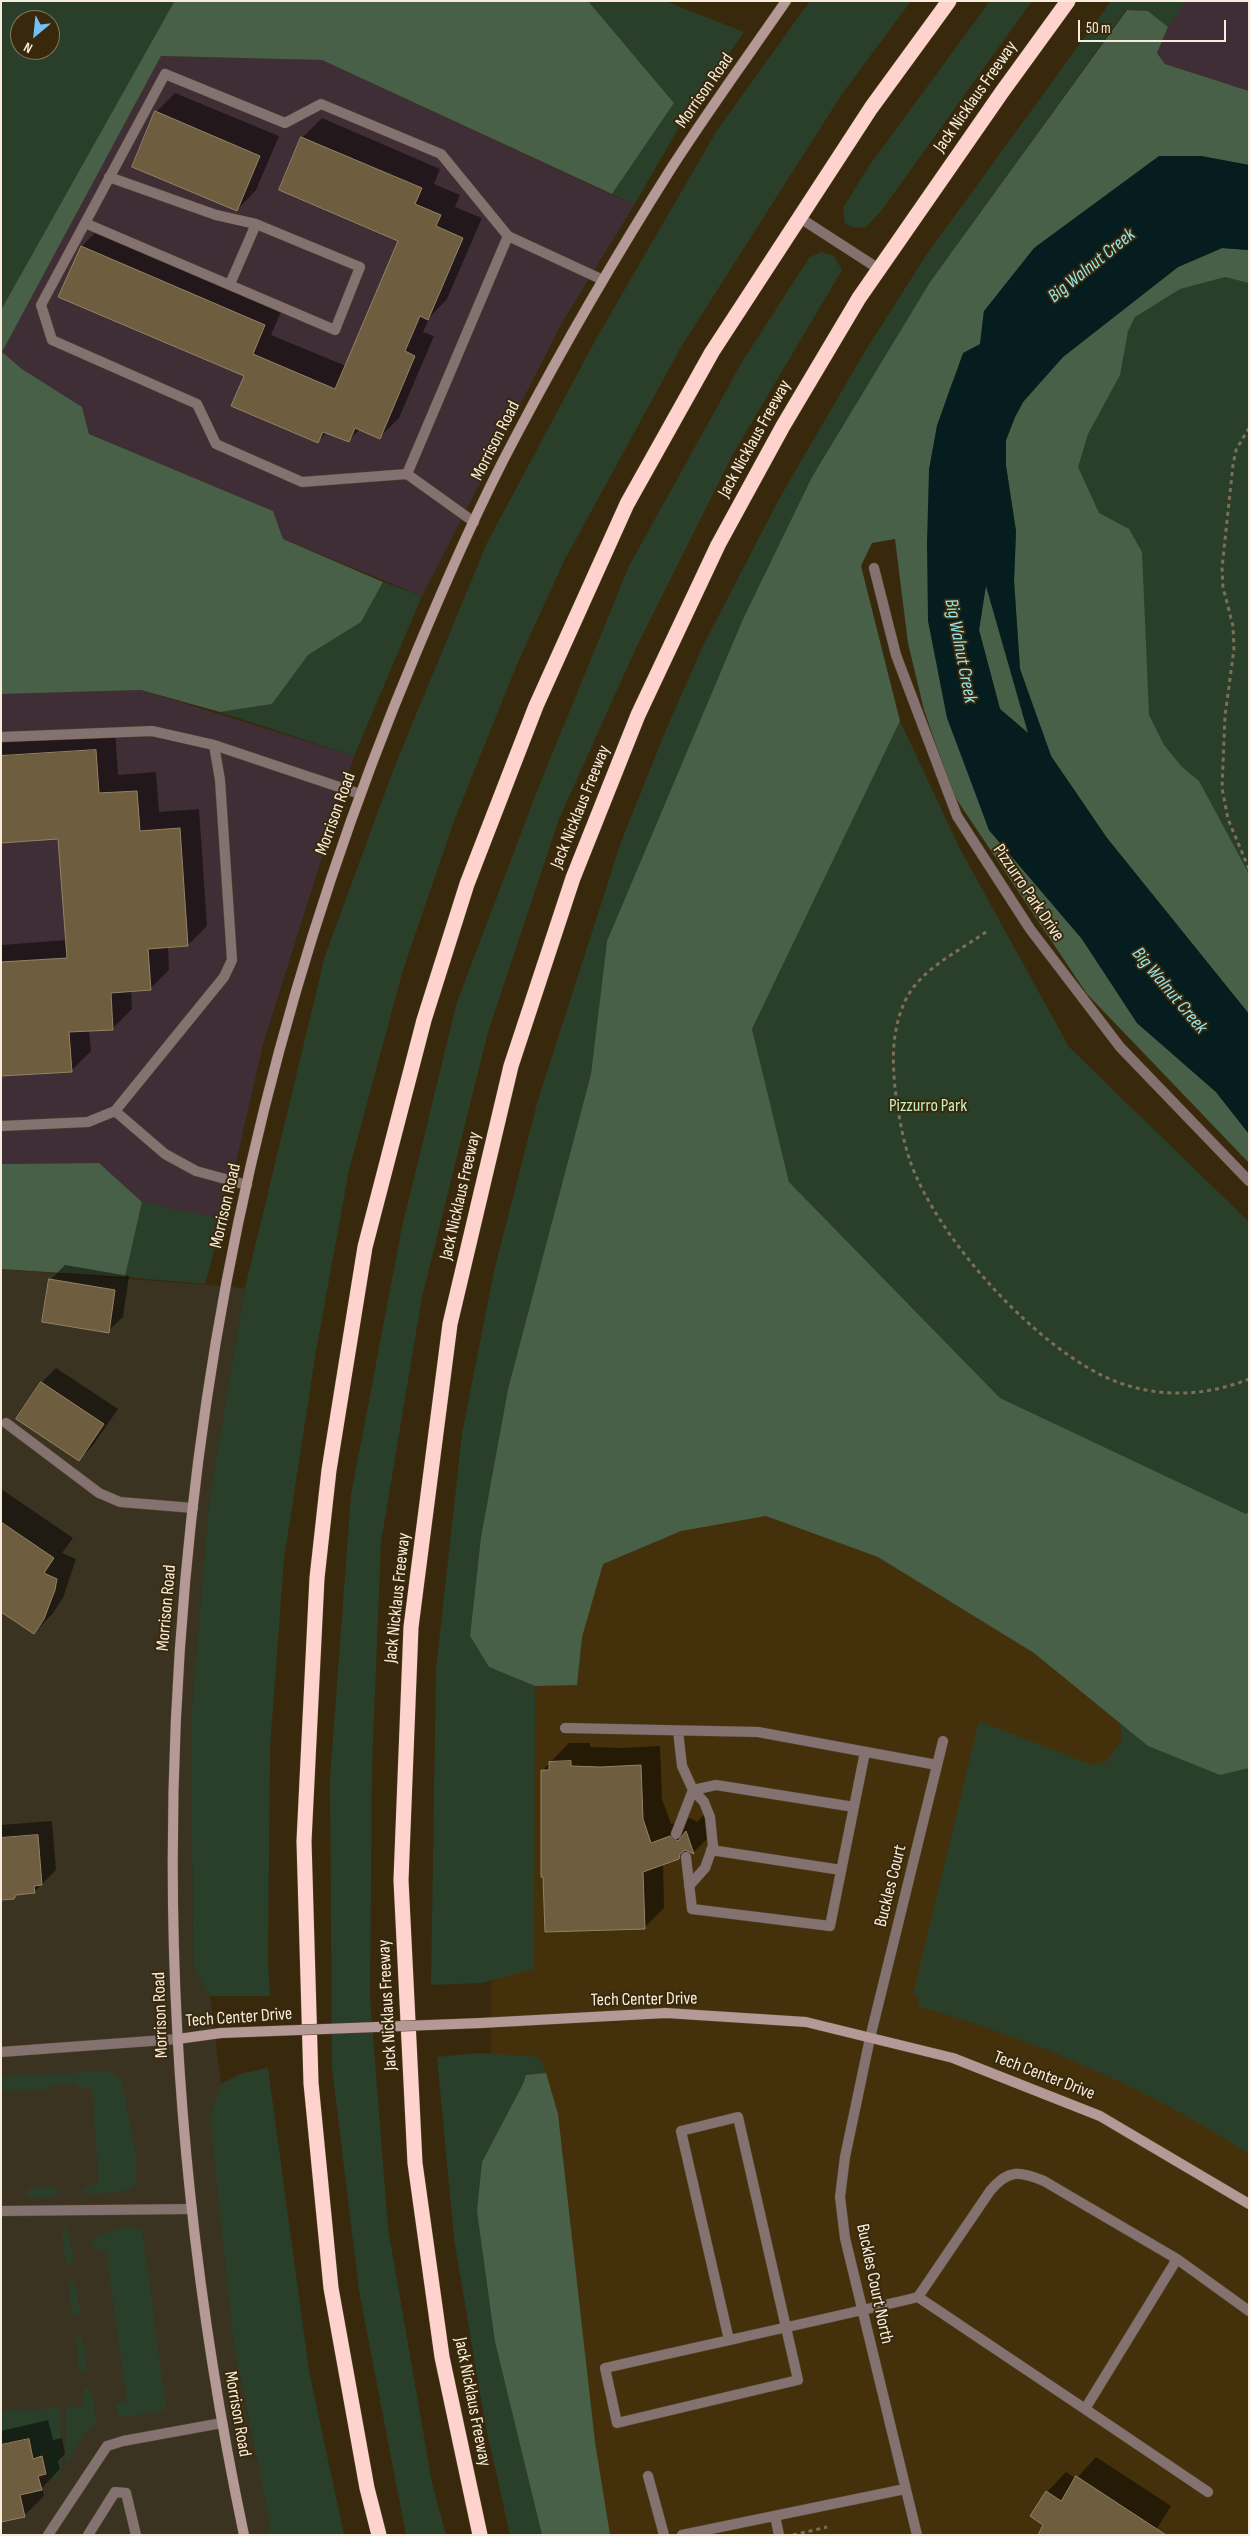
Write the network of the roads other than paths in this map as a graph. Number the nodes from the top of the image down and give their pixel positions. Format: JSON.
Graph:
{"nodes":[{"id":1,"x":786,"y":1,"type":"edge"},
{"id":2,"x":949,"y":1,"type":"edge"},
{"id":3,"x":1068,"y":1,"type":"edge"},
{"id":4,"x":109,"y":177,"type":"junction"},
{"id":5,"x":800,"y":218,"type":"junction"},
{"id":6,"x":84,"y":223,"type":"junction"},
{"id":7,"x":256,"y":224,"type":"junction"},
{"id":8,"x":508,"y":236,"type":"junction"},
{"id":9,"x":879,"y":269,"type":"junction"},
{"id":10,"x":603,"y":280,"type":"junction"},
{"id":11,"x":230,"y":284,"type":"junction"},
{"id":12,"x":406,"y":474,"type":"junction"},
{"id":13,"x":474,"y":522,"type":"junction"},
{"id":14,"x":874,"y":568,"type":"dead end"},
{"id":15,"x":1,"y":738,"type":"edge"},
{"id":16,"x":214,"y":745,"type":"junction"},
{"id":17,"x":360,"y":794,"type":"junction"},
{"id":18,"x":115,"y":1111,"type":"junction"},
{"id":19,"x":1,"y":1126,"type":"edge"},
{"id":20,"x":1249,"y":1181,"type":"edge"},
{"id":21,"x":247,"y":1185,"type":"junction"},
{"id":22,"x":6,"y":1423,"type":"dead end"},
{"id":23,"x":193,"y":1508,"type":"junction"},
{"id":24,"x":565,"y":1728,"type":"dead end"},
{"id":25,"x":678,"y":1731,"type":"junction"},
{"id":26,"x":943,"y":1741,"type":"dead end"},
{"id":27,"x":865,"y":1752,"type":"junction"},
{"id":28,"x":937,"y":1765,"type":"junction"},
{"id":29,"x":693,"y":1790,"type":"junction"},
{"id":30,"x":854,"y":1806,"type":"junction"},
{"id":31,"x":676,"y":1834,"type":"dead end"},
{"id":32,"x":711,"y":1850,"type":"junction"},
{"id":33,"x":686,"y":1857,"type":"dead end"},
{"id":34,"x":841,"y":1870,"type":"junction"},
{"id":35,"x":689,"y":1886,"type":"junction"},
{"id":36,"x":870,"y":2038,"type":"junction"},
{"id":37,"x":178,"y":2039,"type":"junction"},
{"id":38,"x":1,"y":2052,"type":"edge"},
{"id":39,"x":1249,"y":2204,"type":"edge"},
{"id":40,"x":192,"y":2209,"type":"junction"},
{"id":41,"x":1,"y":2211,"type":"edge"},
{"id":42,"x":1177,"y":2259,"type":"junction"},
{"id":43,"x":918,"y":2297,"type":"junction"},
{"id":44,"x":862,"y":2311,"type":"junction"},
{"id":45,"x":1249,"y":2311,"type":"edge"},
{"id":46,"x":787,"y":2327,"type":"junction"},
{"id":47,"x":729,"y":2340,"type":"junction"},
{"id":48,"x":1085,"y":2408,"type":"junction"},
{"id":49,"x":222,"y":2423,"type":"junction"},
{"id":50,"x":648,"y":2476,"type":"dead end"},
{"id":51,"x":906,"y":2489,"type":"junction"},
{"id":52,"x":1208,"y":2492,"type":"dead end"},
{"id":53,"x":775,"y":2516,"type":"junction"},
{"id":54,"x":48,"y":2535,"type":"edge"},
{"id":55,"x":88,"y":2535,"type":"edge"},
{"id":56,"x":136,"y":2535,"type":"edge"},
{"id":57,"x":244,"y":2535,"type":"edge"},
{"id":58,"x":379,"y":2535,"type":"edge"},
{"id":59,"x":480,"y":2535,"type":"edge"},
{"id":60,"x":664,"y":2535,"type":"edge"},
{"id":61,"x":682,"y":2535,"type":"edge"},
{"id":62,"x":779,"y":2535,"type":"edge"},
{"id":63,"x":917,"y":2535,"type":"edge"}],
"edges":[{"from":1,"to":10,"type":"street","name":"Morrison Road"},
{"from":2,"to":5,"type":"highway"},
{"from":3,"to":9,"type":"highway","name":"Jack Nicklaus Freeway"},
{"from":4,"to":6,"type":"street"},
{"from":4,"to":7,"type":"street"},
{"from":4,"to":8,"type":"street"},
{"from":5,"to":9,"type":"street"},
{"from":5,"to":58,"type":"highway"},
{"from":6,"to":11,"type":"street"},
{"from":6,"to":12,"type":"street"},
{"from":7,"to":11,"type":"street"},
{"from":7,"to":11,"type":"street"},
{"from":8,"to":10,"type":"street"},
{"from":8,"to":12,"type":"street"},
{"from":9,"to":59,"type":"highway","name":"Jack Nicklaus Freeway"},
{"from":10,"to":13,"type":"street","name":"Morrison Road"},
{"from":12,"to":13,"type":"street"},
{"from":13,"to":17,"type":"street","name":"Morrison Road"},
{"from":14,"to":20,"type":"street","name":"Pizzurro Park Drive"},
{"from":15,"to":16,"type":"street"},
{"from":16,"to":17,"type":"street"},
{"from":16,"to":18,"type":"street"},
{"from":17,"to":21,"type":"street","name":"Morrison Road"},
{"from":18,"to":19,"type":"street"},
{"from":18,"to":21,"type":"street"},
{"from":21,"to":23,"type":"street","name":"Morrison Road"},
{"from":22,"to":23,"type":"street"},
{"from":23,"to":37,"type":"street","name":"Morrison Road"},
{"from":24,"to":25,"type":"street"},
{"from":25,"to":27,"type":"street"},
{"from":25,"to":29,"type":"street"},
{"from":26,"to":28,"type":"street","name":"Buckles Court"},
{"from":27,"to":28,"type":"street"},
{"from":27,"to":30,"type":"street"},
{"from":28,"to":36,"type":"street","name":"Buckles Court"},
{"from":29,"to":30,"type":"street"},
{"from":29,"to":31,"type":"street"},
{"from":29,"to":32,"type":"street"},
{"from":30,"to":34,"type":"street"},
{"from":32,"to":34,"type":"street"},
{"from":32,"to":35,"type":"street"},
{"from":33,"to":35,"type":"street"},
{"from":34,"to":35,"type":"street"},
{"from":36,"to":37,"type":"street","name":"Tech Center Drive","bridge":true},
{"from":36,"to":39,"type":"street","name":"Tech Center Drive"},
{"from":36,"to":44,"type":"street","name":"Buckles Court North"},
{"from":37,"to":38,"type":"street","name":"Tech Center Drive"},
{"from":37,"to":40,"type":"street","name":"Morrison Road"},
{"from":40,"to":41,"type":"street"},
{"from":40,"to":49,"type":"street","name":"Morrison Road"},
{"from":42,"to":43,"type":"street"},
{"from":42,"to":45,"type":"street"},
{"from":42,"to":48,"type":"street"},
{"from":43,"to":44,"type":"street"},
{"from":43,"to":48,"type":"street"},
{"from":44,"to":46,"type":"street"},
{"from":44,"to":51,"type":"street","name":"Buckles Court North"},
{"from":46,"to":47,"type":"street"},
{"from":46,"to":47,"type":"street"},
{"from":46,"to":47,"type":"street"},
{"from":48,"to":52,"type":"street"},
{"from":49,"to":54,"type":"street"},
{"from":49,"to":57,"type":"street","name":"Morrison Road"},
{"from":50,"to":60,"type":"street"},
{"from":51,"to":53,"type":"street"},
{"from":51,"to":63,"type":"street","name":"Buckles Court North"},
{"from":53,"to":61,"type":"street"},
{"from":53,"to":62,"type":"street"},
{"from":55,"to":56,"type":"street"}]}
